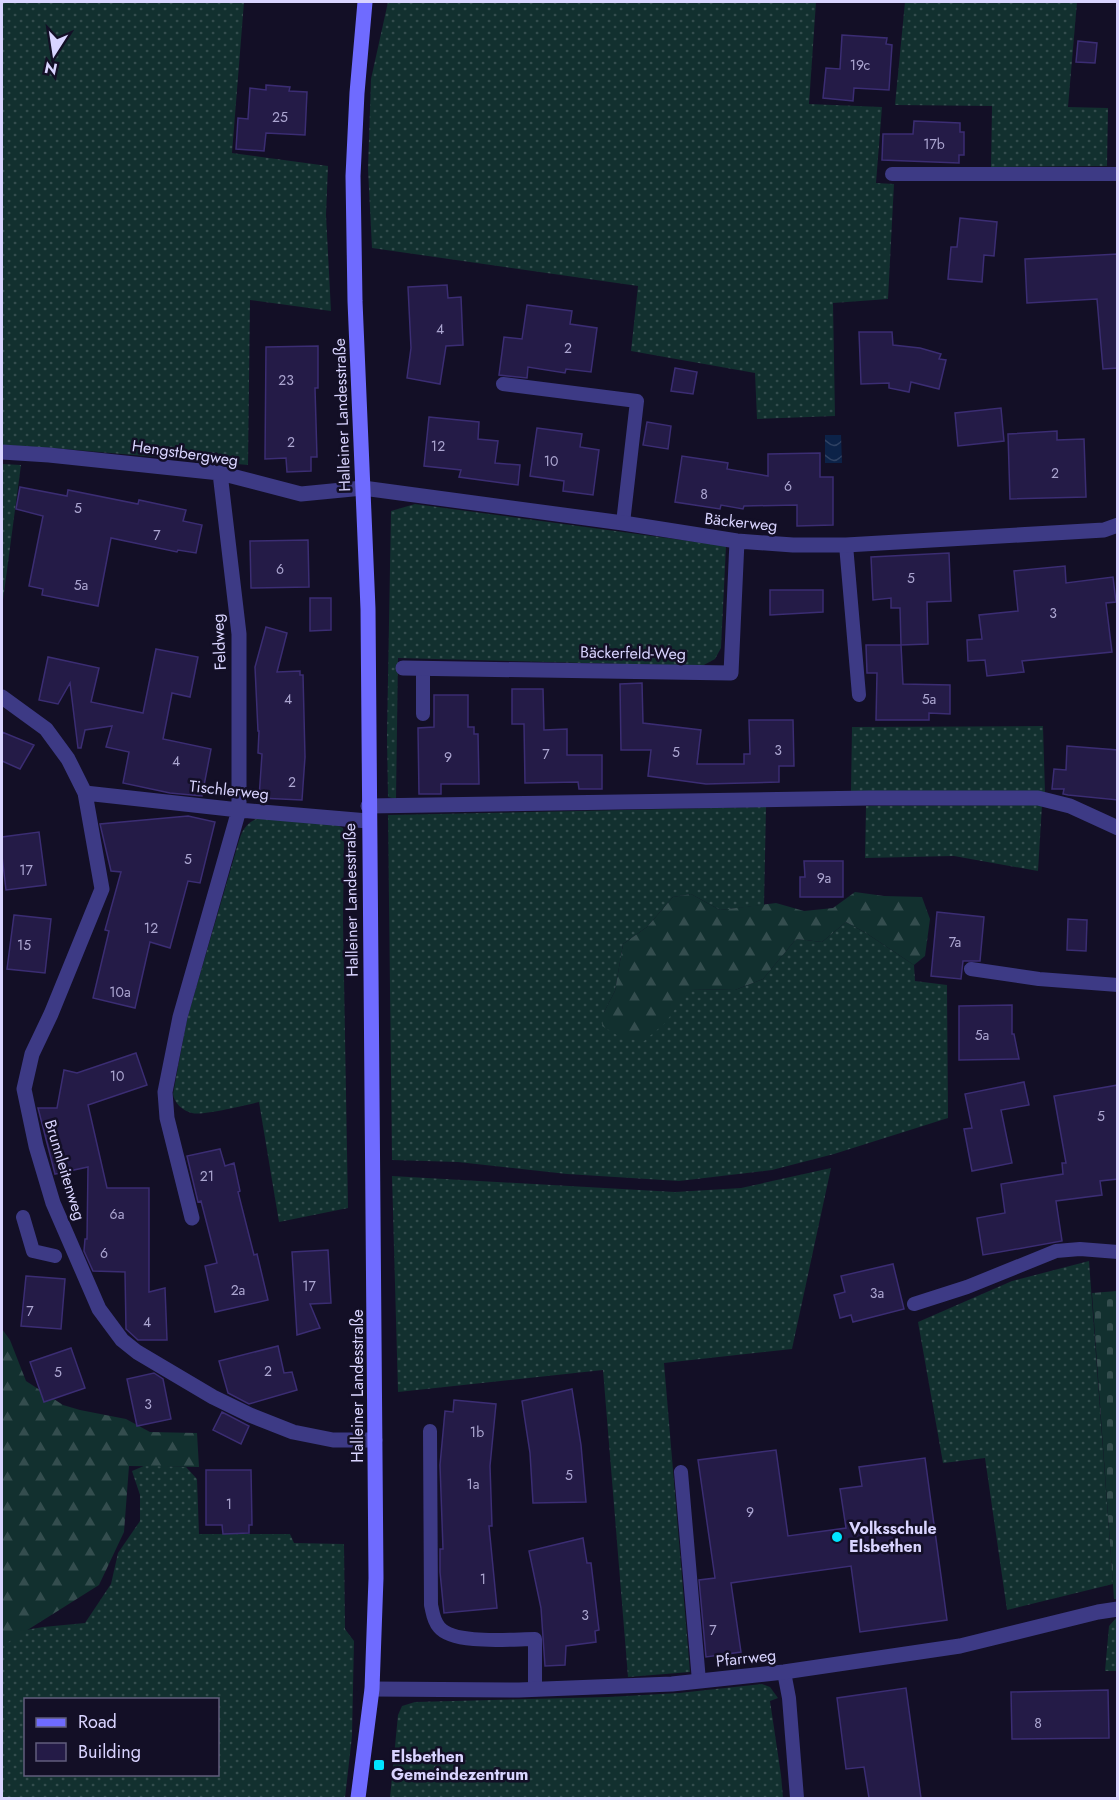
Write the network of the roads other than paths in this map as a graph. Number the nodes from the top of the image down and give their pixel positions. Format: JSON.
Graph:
{"nodes":[{"id":1,"x":364,"y":2,"type":"edge"},
{"id":2,"x":892,"y":174,"type":"dead end"},
{"id":3,"x":1118,"y":174,"type":"edge"},
{"id":4,"x":503,"y":384,"type":"dead end"},
{"id":5,"x":2,"y":452,"type":"edge"},
{"id":6,"x":220,"y":473,"type":"junction"},
{"id":7,"x":363,"y":488,"type":"junction"},
{"id":8,"x":623,"y":523,"type":"junction"},
{"id":9,"x":1118,"y":525,"type":"edge"},
{"id":10,"x":737,"y":541,"type":"junction"},
{"id":11,"x":846,"y":545,"type":"junction"},
{"id":12,"x":403,"y":668,"type":"dead end"},
{"id":13,"x":423,"y":668,"type":"junction"},
{"id":14,"x":859,"y":695,"type":"dead end"},
{"id":15,"x":2,"y":697,"type":"edge"},
{"id":16,"x":423,"y":714,"type":"dead end"},
{"id":17,"x":85,"y":793,"type":"junction"},
{"id":18,"x":239,"y":810,"type":"junction"},
{"id":19,"x":368,"y":814,"type":"junction"},
{"id":20,"x":1118,"y":828,"type":"edge"},
{"id":21,"x":971,"y":969,"type":"dead end"},
{"id":22,"x":1118,"y":985,"type":"edge"},
{"id":23,"x":23,"y":1217,"type":"dead end"},
{"id":24,"x":192,"y":1218,"type":"dead end"},
{"id":25,"x":1118,"y":1252,"type":"edge"},
{"id":26,"x":55,"y":1256,"type":"dead end"},
{"id":27,"x":914,"y":1304,"type":"dead end"},
{"id":28,"x":430,"y":1431,"type":"dead end"},
{"id":29,"x":375,"y":1440,"type":"junction"},
{"id":30,"x":681,"y":1472,"type":"dead end"},
{"id":31,"x":1118,"y":1609,"type":"edge"},
{"id":32,"x":784,"y":1672,"type":"junction"},
{"id":33,"x":699,"y":1681,"type":"junction"},
{"id":34,"x":372,"y":1689,"type":"junction"},
{"id":35,"x":535,"y":1689,"type":"junction"},
{"id":36,"x":358,"y":1798,"type":"edge"},
{"id":37,"x":797,"y":1798,"type":"edge"}],
"edges":[{"from":1,"to":7,"type":"main road","name":"Halleiner Landesstraße"},
{"from":2,"to":3,"type":"lane"},
{"from":4,"to":8,"type":"lane"},
{"from":5,"to":6,"type":"street","name":"Hengstbergweg"},
{"from":6,"to":7,"type":"street","name":"Hengstbergweg"},
{"from":6,"to":18,"type":"street","name":"Feldweg"},
{"from":7,"to":8,"type":"street","name":"Bäckerweg"},
{"from":7,"to":19,"type":"main road","name":"Halleiner Landesstraße"},
{"from":8,"to":10,"type":"street","name":"Bäckerweg"},
{"from":9,"to":11,"type":"street","name":"Bäckerweg"},
{"from":10,"to":11,"type":"street","name":"Bäckerweg"},
{"from":10,"to":13,"type":"street","name":"Bäckerfeld-Weg"},
{"from":11,"to":14,"type":"lane"},
{"from":12,"to":13,"type":"street","name":"Bäckerfeld-Weg"},
{"from":13,"to":16,"type":"lane"},
{"from":15,"to":17,"type":"street","name":"Brunnleitenweg"},
{"from":17,"to":18,"type":"street","name":"Tischlerweg"},
{"from":17,"to":29,"type":"street","name":"Brunnleitenweg"},
{"from":18,"to":19,"type":"street","name":"Tischlerweg"},
{"from":18,"to":24,"type":"street","name":"Feldweg"},
{"from":19,"to":20,"type":"street","name":"Tischlerweg"},
{"from":19,"to":29,"type":"main road","name":"Halleiner Landesstraße"},
{"from":21,"to":22,"type":"lane"},
{"from":23,"to":26,"type":"lane"},
{"from":25,"to":27,"type":"lane"},
{"from":28,"to":35,"type":"lane"},
{"from":29,"to":34,"type":"main road","name":"Halleiner Landesstraße"},
{"from":30,"to":33,"type":"lane"},
{"from":31,"to":32,"type":"street","name":"Pfarrweg"},
{"from":32,"to":33,"type":"street","name":"Pfarrweg"},
{"from":32,"to":37,"type":"lane"},
{"from":33,"to":35,"type":"street","name":"Pfarrweg"},
{"from":34,"to":35,"type":"street","name":"Pfarrweg"},
{"from":34,"to":36,"type":"main road","name":"Halleiner Landesstraße"}]}
